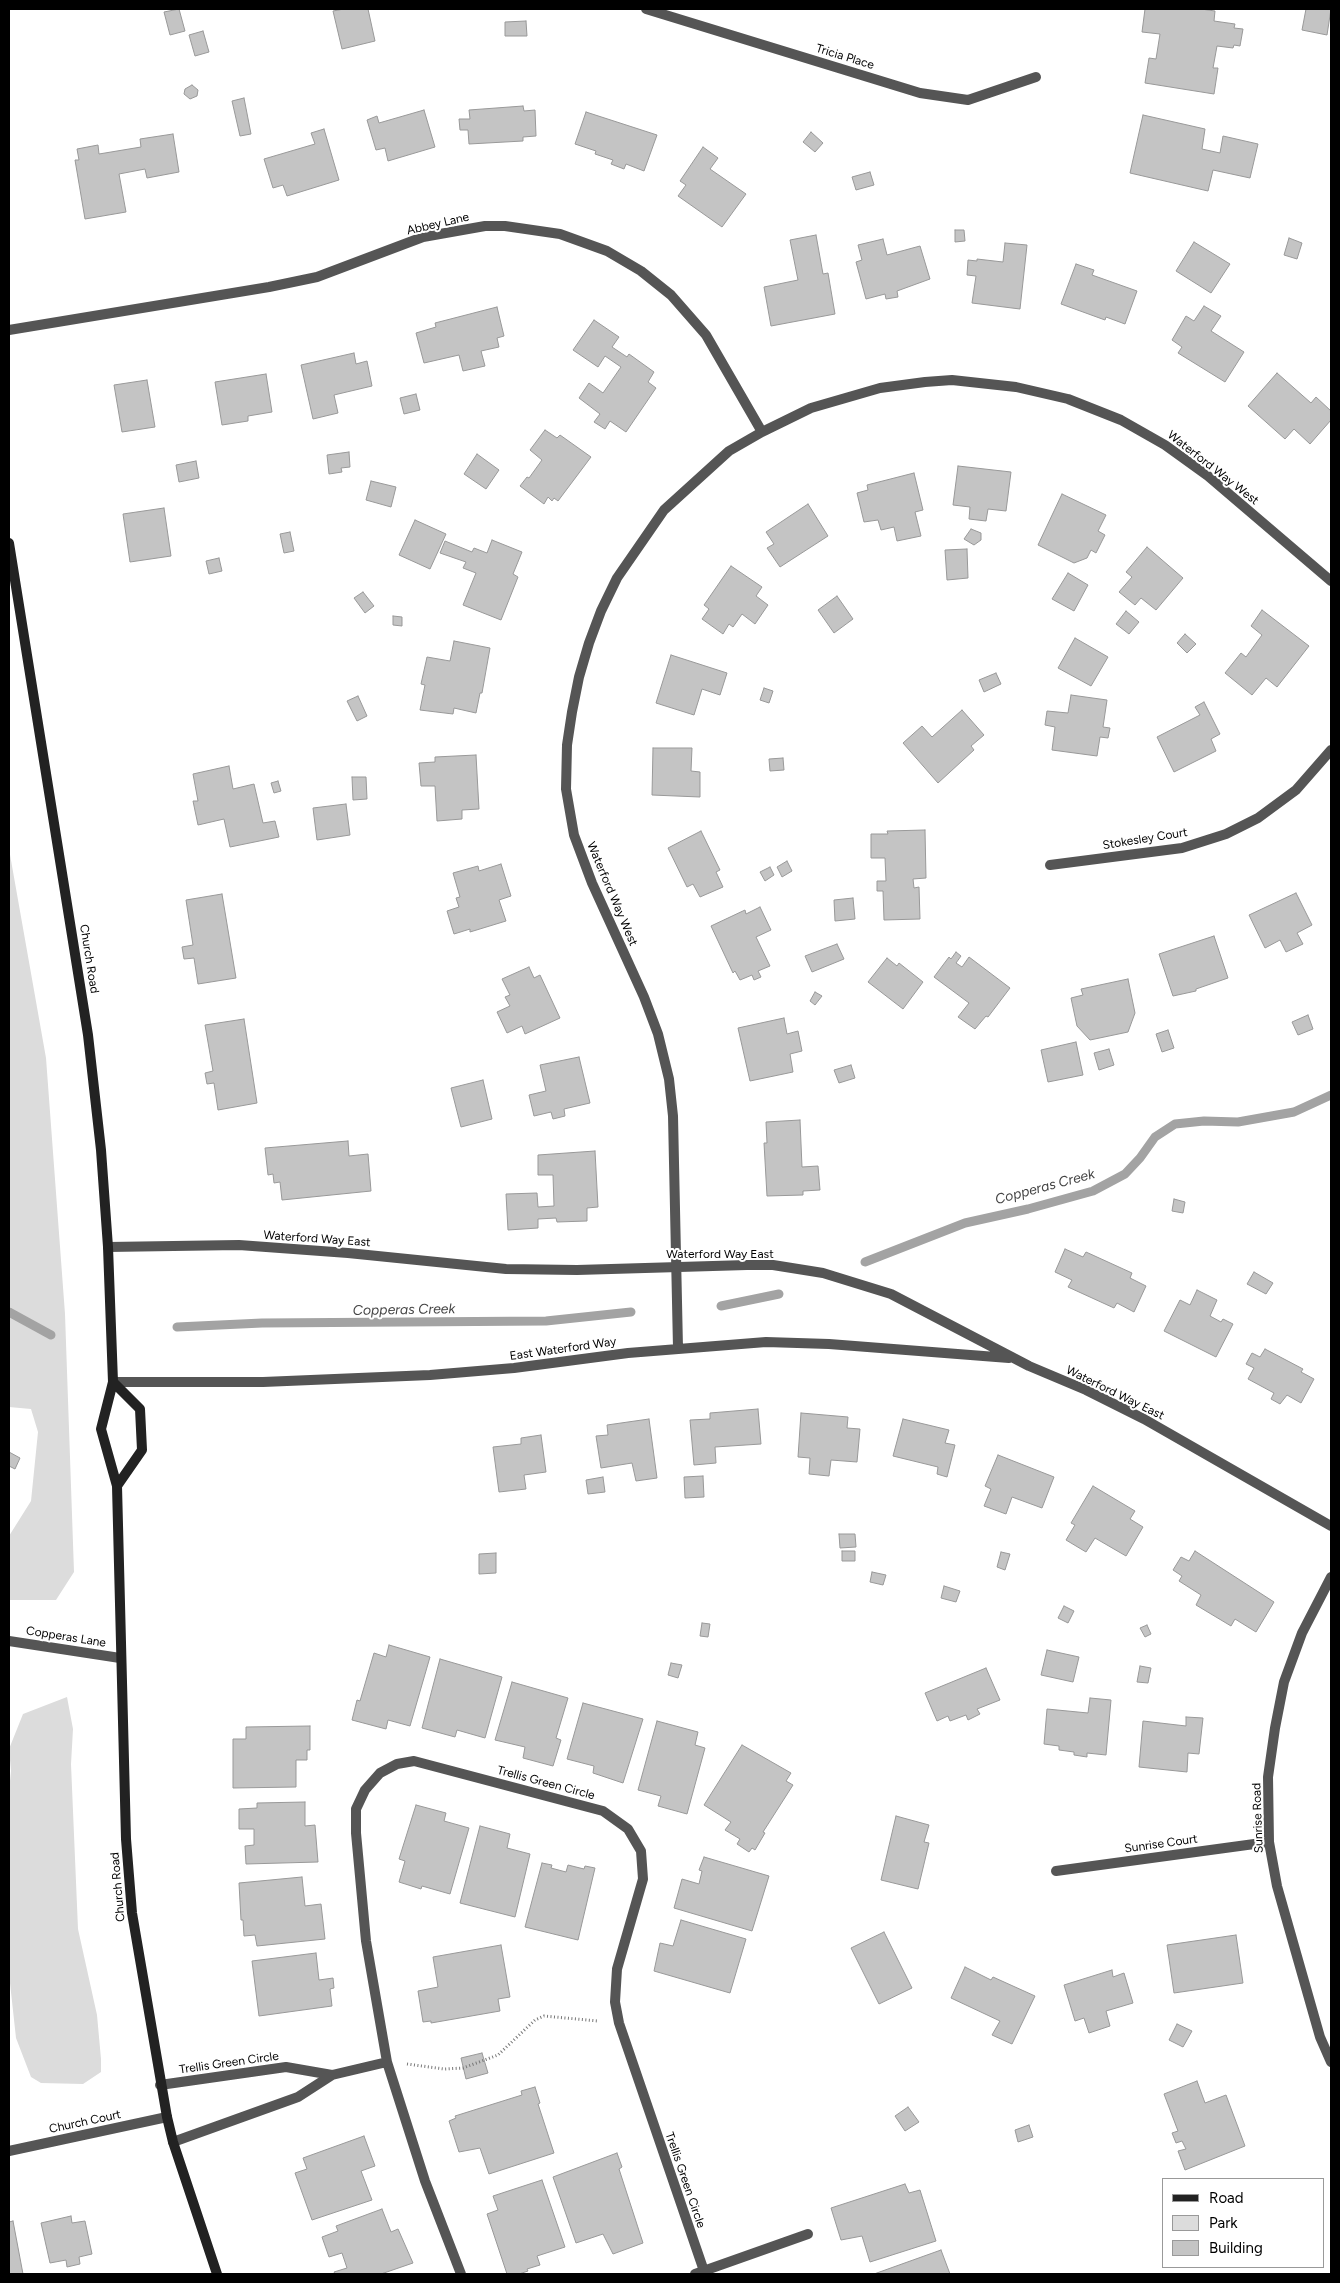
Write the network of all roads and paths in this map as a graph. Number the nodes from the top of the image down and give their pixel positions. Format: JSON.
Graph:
{"nodes":[{"id":1,"x":646,"y":9,"type":"edge"},
{"id":2,"x":1036,"y":77,"type":"dead end"},
{"id":3,"x":9,"y":330,"type":"edge"},
{"id":4,"x":762,"y":432,"type":"junction"},
{"id":5,"x":9,"y":543,"type":"edge"},
{"id":6,"x":1331,"y":581,"type":"edge"},
{"id":7,"x":1331,"y":750,"type":"edge"},
{"id":8,"x":1050,"y":866,"type":"dead end"},
{"id":9,"x":108,"y":1248,"type":"junction"},
{"id":10,"x":677,"y":1267,"type":"junction"},
{"id":11,"x":678,"y":1348,"type":"junction"},
{"id":12,"x":1015,"y":1358,"type":"junction"},
{"id":13,"x":113,"y":1382,"type":"junction"},
{"id":14,"x":117,"y":1486,"type":"junction"},
{"id":15,"x":1331,"y":1526,"type":"edge"},
{"id":16,"x":1331,"y":1577,"type":"edge"},
{"id":17,"x":9,"y":1641,"type":"edge"},
{"id":18,"x":120,"y":1658,"type":"junction"},
{"id":19,"x":1269,"y":1842,"type":"junction"},
{"id":20,"x":1056,"y":1871,"type":"dead end"},
{"id":21,"x":618,"y":2023,"type":"junction"},
{"id":22,"x":387,"y":2062,"type":"junction"},
{"id":23,"x":1331,"y":2062,"type":"edge"},
{"id":24,"x":332,"y":2075,"type":"junction"},
{"id":25,"x":160,"y":2085,"type":"junction"},
{"id":26,"x":167,"y":2117,"type":"junction"},
{"id":27,"x":173,"y":2142,"type":"junction"},
{"id":28,"x":9,"y":2151,"type":"edge"},
{"id":29,"x":808,"y":2234,"type":"dead end"},
{"id":30,"x":700,"y":2273,"type":"edge"},
{"id":31,"x":217,"y":2274,"type":"edge"},
{"id":32,"x":461,"y":2274,"type":"edge"}],
"edges":[{"from":1,"to":2,"type":"street","name":"Tricia Place"},
{"from":3,"to":4,"type":"street","name":"Abbey Lane"},
{"from":4,"to":6,"type":"street","name":"Waterford Way West"},
{"from":4,"to":10,"type":"street","name":"Waterford Way West"},
{"from":5,"to":9,"type":"main road","name":"Church Road"},
{"from":7,"to":8,"type":"street","name":"Stokesley Court"},
{"from":9,"to":10,"type":"street","name":"Waterford Way East"},
{"from":9,"to":13,"type":"main road","name":"Church Road"},
{"from":10,"to":11,"type":"street","name":"Waterford Way West"},
{"from":10,"to":12,"type":"street","name":"Waterford Way East"},
{"from":11,"to":12,"type":"street","name":"East Waterford Way"},
{"from":11,"to":13,"type":"street","name":"East Waterford Way"},
{"from":12,"to":15,"type":"street","name":"Waterford Way East"},
{"from":13,"to":14,"type":"main road","name":"Church Road"},
{"from":13,"to":14,"type":"main road"},
{"from":14,"to":18,"type":"main road","name":"Church Road"},
{"from":16,"to":19,"type":"street","name":"Sunrise Road"},
{"from":17,"to":18,"type":"street","name":"Copperas Lane"},
{"from":18,"to":25,"type":"main road","name":"Church Road"},
{"from":19,"to":20,"type":"street","name":"Sunrise Court"},
{"from":19,"to":23,"type":"street","name":"Sunrise Road"},
{"from":21,"to":22,"type":"path"},
{"from":21,"to":22,"type":"street","name":"Trellis Green Circle"},
{"from":21,"to":30,"type":"street","name":"Trellis Green Circle"},
{"from":22,"to":24,"type":"street","name":"Trellis Green Circle"},
{"from":22,"to":32,"type":"street","name":"Trellis Green Circle"},
{"from":24,"to":25,"type":"street","name":"Trellis Green Circle"},
{"from":24,"to":27,"type":"street","name":"Trellis Green Circle"},
{"from":25,"to":26,"type":"main road","name":"Church Road"},
{"from":26,"to":27,"type":"main road","name":"Church Road"},
{"from":26,"to":28,"type":"street","name":"Church Court"},
{"from":27,"to":31,"type":"main road","name":"Church Road"},
{"from":29,"to":30,"type":"street","name":"Trellis Green Circle"}]}
